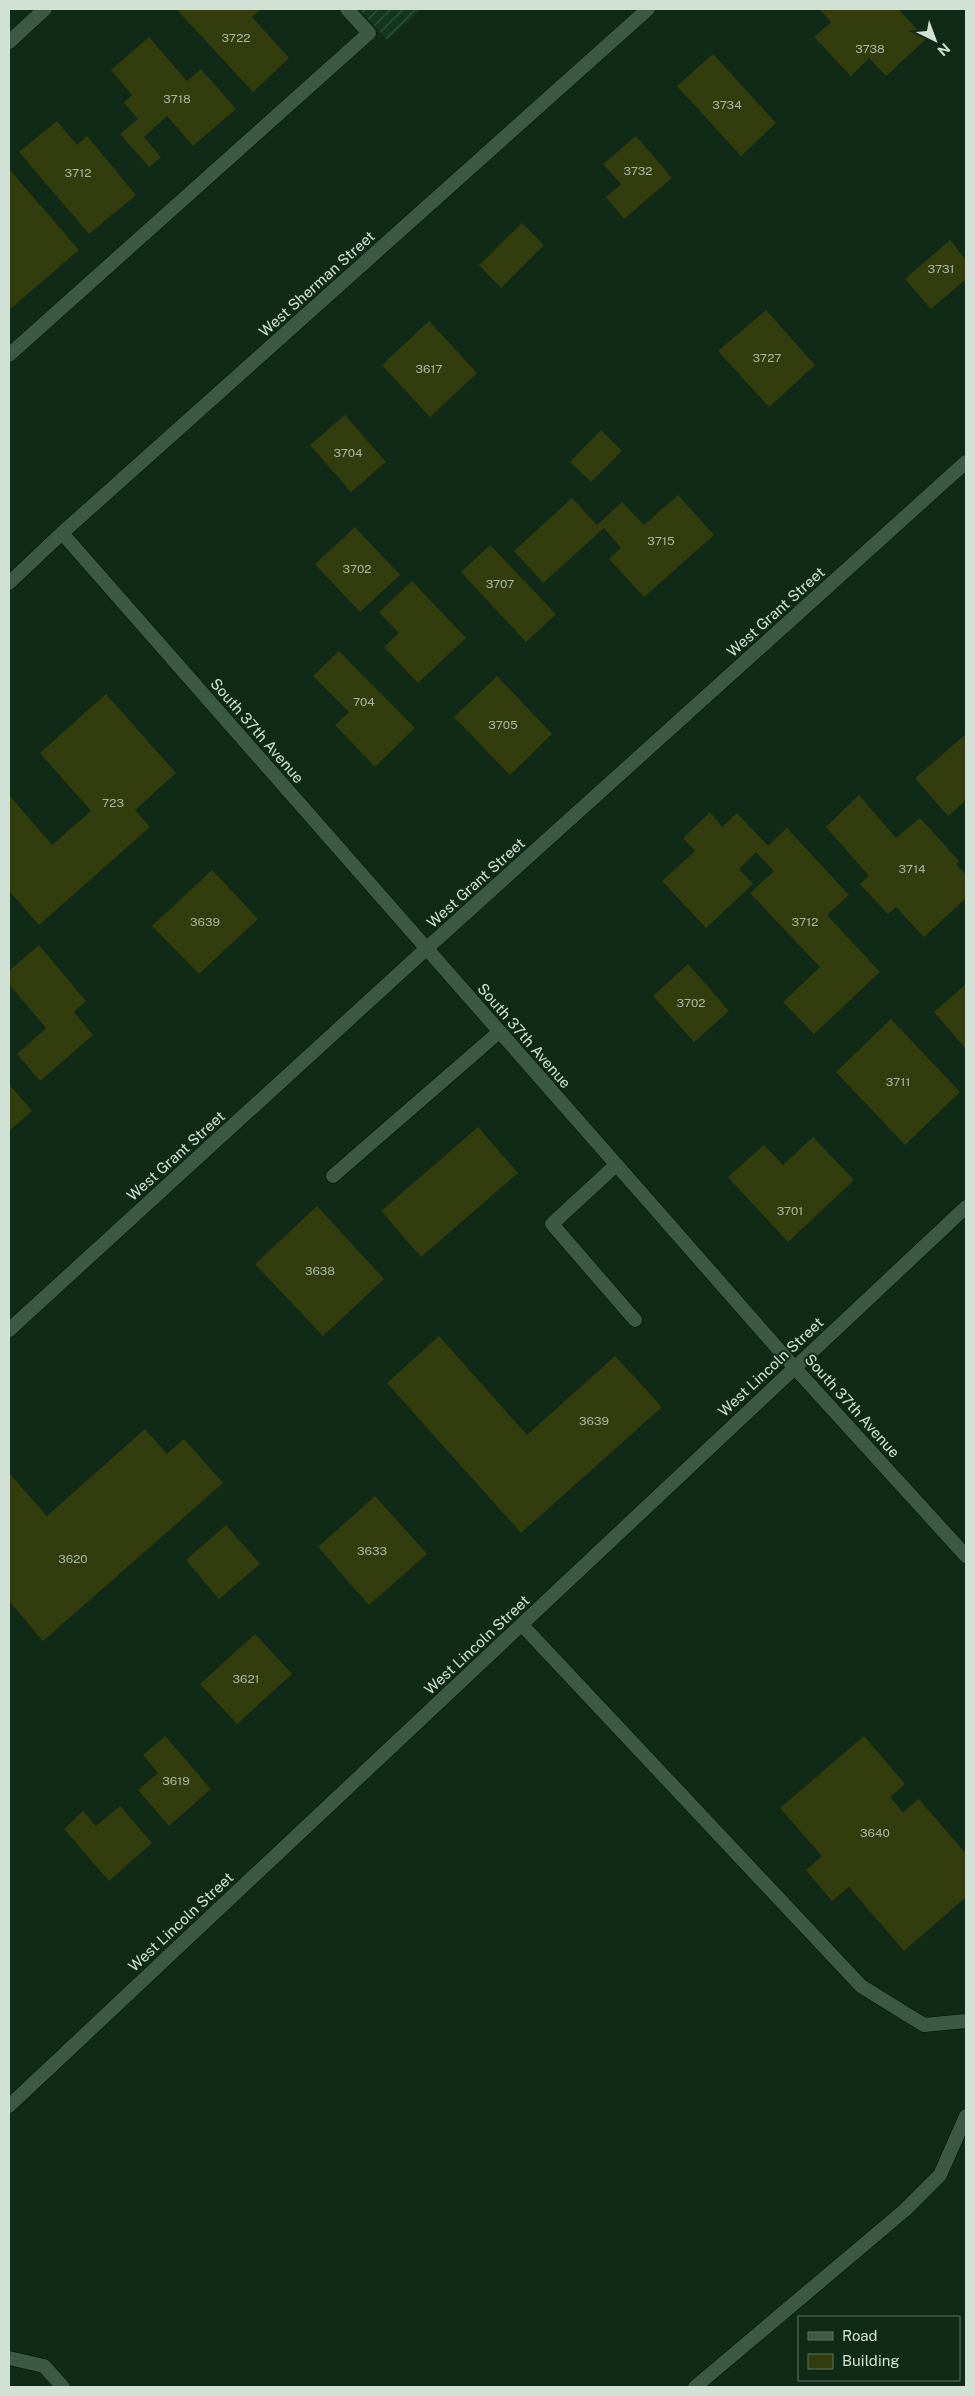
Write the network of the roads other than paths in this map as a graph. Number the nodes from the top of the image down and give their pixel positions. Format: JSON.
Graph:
{"nodes":[{"id":1,"x":45,"y":9,"type":"edge"},
{"id":2,"x":347,"y":9,"type":"edge"},
{"id":3,"x":648,"y":9,"type":"edge"},
{"id":4,"x":9,"y":42,"type":"edge"},
{"id":5,"x":9,"y":355,"type":"edge"},
{"id":6,"x":966,"y":462,"type":"edge"},
{"id":7,"x":62,"y":533,"type":"junction"},
{"id":8,"x":9,"y":583,"type":"edge"},
{"id":9,"x":426,"y":949,"type":"junction"},
{"id":10,"x":499,"y":1032,"type":"junction"},
{"id":11,"x":616,"y":1165,"type":"junction"},
{"id":12,"x":334,"y":1176,"type":"dead end"},
{"id":13,"x":966,"y":1207,"type":"edge"},
{"id":14,"x":635,"y":1320,"type":"dead end"},
{"id":15,"x":9,"y":1330,"type":"edge"},
{"id":16,"x":794,"y":1367,"type":"junction"},
{"id":17,"x":966,"y":1556,"type":"edge"},
{"id":18,"x":522,"y":1625,"type":"junction"},
{"id":19,"x":966,"y":2021,"type":"edge"},
{"id":20,"x":9,"y":2106,"type":"edge"},
{"id":21,"x":966,"y":2116,"type":"edge"},
{"id":22,"x":9,"y":2358,"type":"edge"},
{"id":23,"x":63,"y":2387,"type":"edge"},
{"id":24,"x":695,"y":2387,"type":"edge"}],
"edges":[{"from":1,"to":4,"type":"street"},
{"from":2,"to":5,"type":"street"},
{"from":3,"to":7,"type":"street","name":"West Sherman Street"},
{"from":6,"to":9,"type":"street","name":"West Grant Street"},
{"from":7,"to":8,"type":"street","name":"West Sherman Street"},
{"from":7,"to":9,"type":"street","name":"South 37th Avenue"},
{"from":9,"to":10,"type":"street","name":"South 37th Avenue"},
{"from":9,"to":15,"type":"street","name":"West Grant Street"},
{"from":10,"to":11,"type":"street","name":"South 37th Avenue"},
{"from":10,"to":12,"type":"street"},
{"from":11,"to":14,"type":"street"},
{"from":11,"to":16,"type":"street","name":"South 37th Avenue"},
{"from":13,"to":16,"type":"street","name":"West Lincoln Street"},
{"from":16,"to":17,"type":"street","name":"South 37th Avenue"},
{"from":16,"to":18,"type":"street","name":"West Lincoln Street"},
{"from":18,"to":19,"type":"street"},
{"from":18,"to":20,"type":"street","name":"West Lincoln Street"},
{"from":21,"to":24,"type":"street"},
{"from":22,"to":23,"type":"street"}]}
